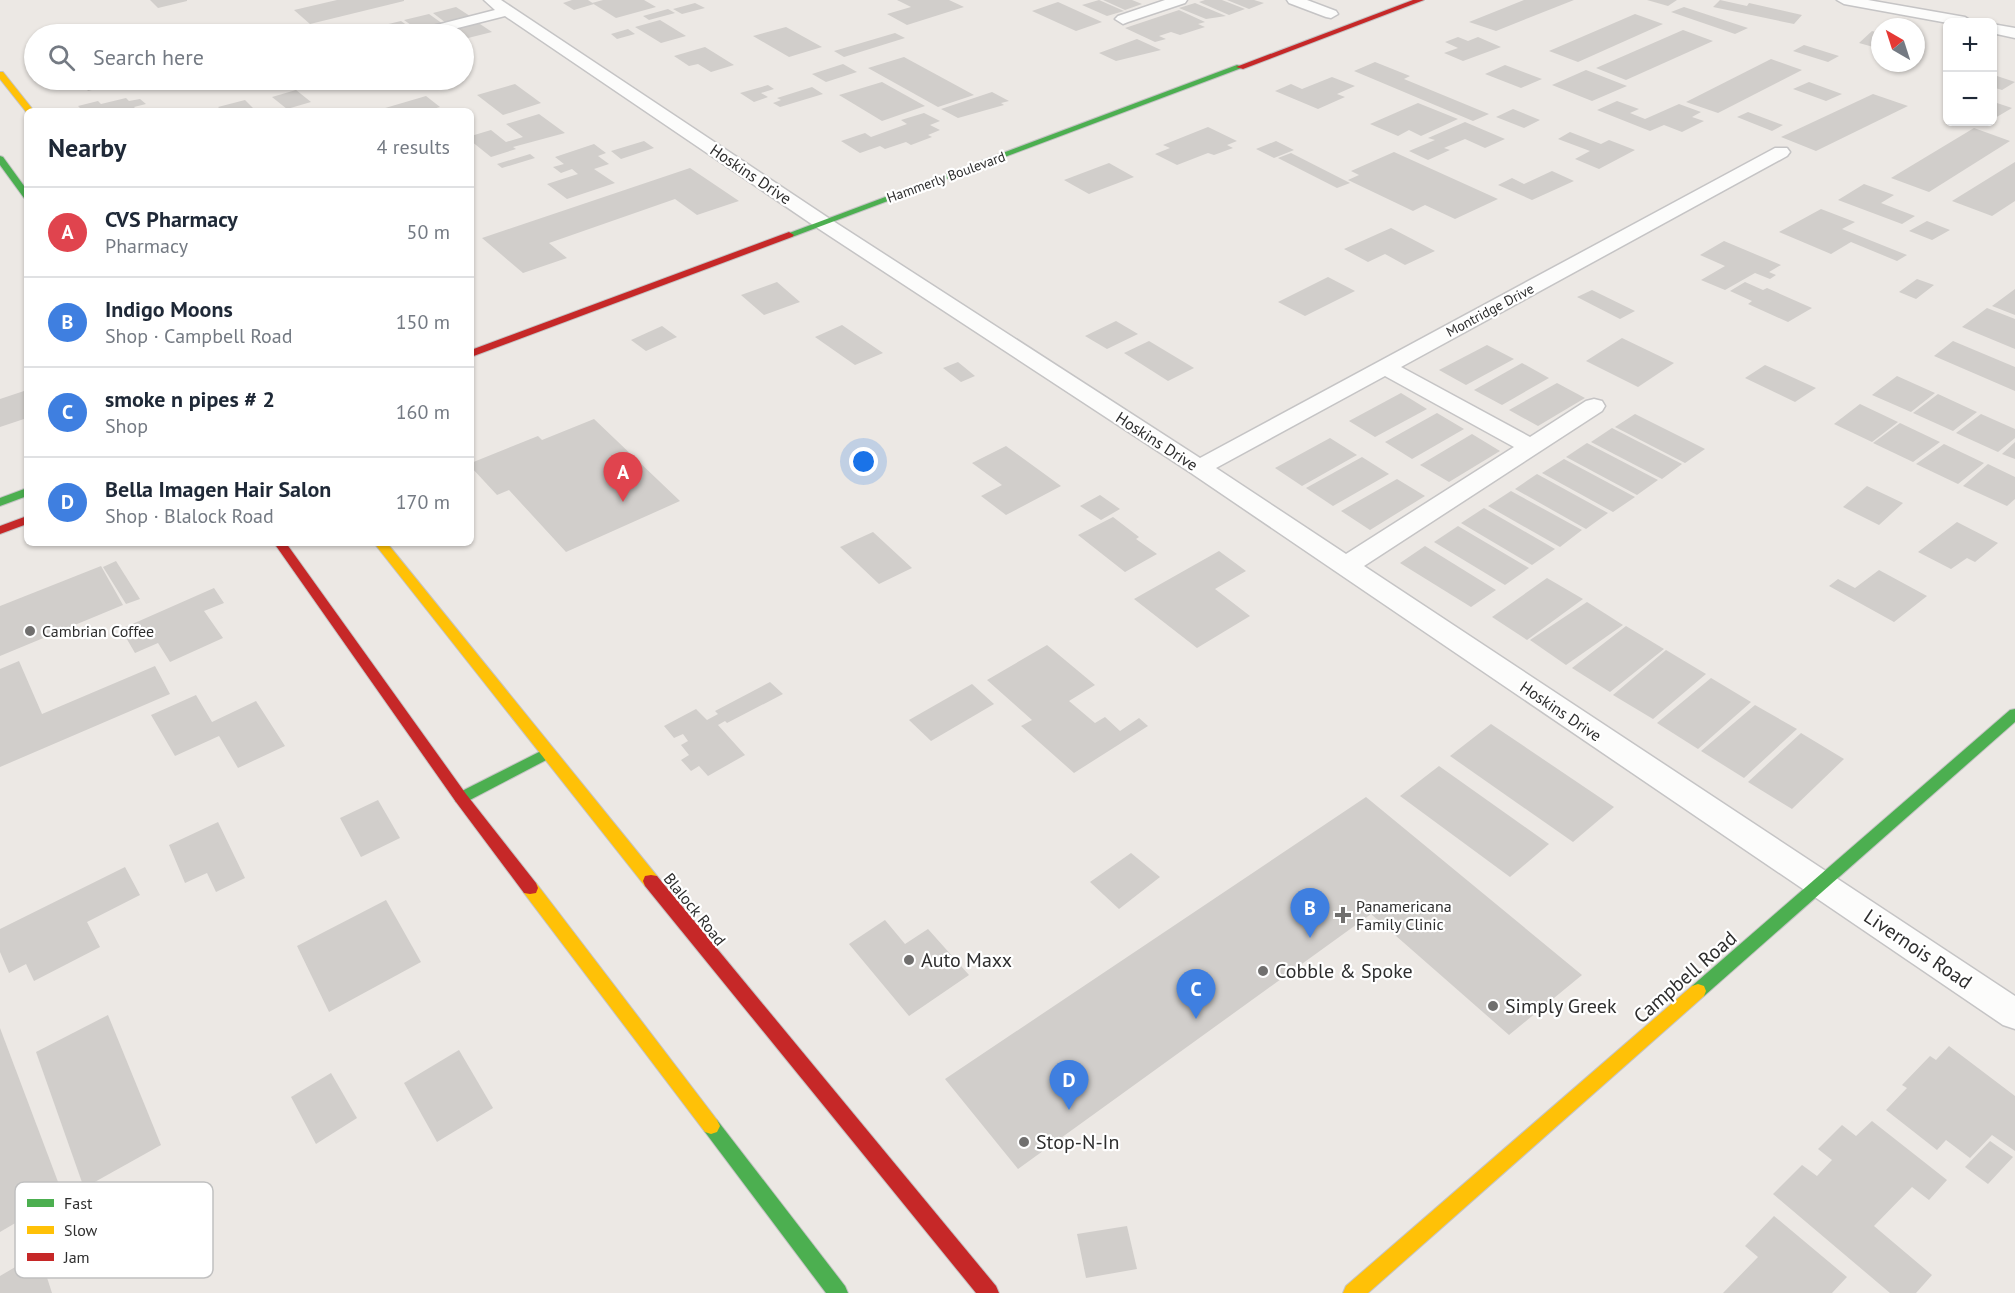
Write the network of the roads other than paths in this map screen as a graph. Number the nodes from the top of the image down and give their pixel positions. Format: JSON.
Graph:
{"nodes":[{"id":1,"x":1180,"y":0,"type":"edge"},
{"id":2,"x":1294,"y":0,"type":"edge"},
{"id":3,"x":1420,"y":0,"type":"edge"},
{"id":4,"x":1844,"y":0,"type":"edge"},
{"id":5,"x":498,"y":3,"type":"edge"},
{"id":6,"x":1336,"y":13,"type":"junction"},
{"id":7,"x":1943,"y":18,"type":"edge"},
{"id":8,"x":1123,"y":19,"type":"dead end"},
{"id":9,"x":1313,"y":21,"type":"dead end"},
{"id":10,"x":444,"y":24,"type":"edge"},
{"id":11,"x":1355,"y":24,"type":"junction"},
{"id":12,"x":1997,"y":29,"type":"edge"},
{"id":13,"x":2015,"y":33,"type":"edge"},
{"id":14,"x":0,"y":74,"type":"edge"},
{"id":15,"x":1148,"y":88,"type":"dead end"},
{"id":16,"x":1164,"y":95,"type":"junction"},
{"id":17,"x":28,"y":108,"type":"edge"},
{"id":18,"x":1780,"y":152,"type":"dead end"},
{"id":19,"x":0,"y":159,"type":"edge"},
{"id":20,"x":24,"y":192,"type":"edge"},
{"id":21,"x":812,"y":212,"type":"junction"},
{"id":22,"x":779,"y":216,"type":"dead end"},
{"id":23,"x":474,"y":353,"type":"edge"},
{"id":24,"x":1385,"y":367,"type":"junction"},
{"id":25,"x":1594,"y":406,"type":"dead end"},
{"id":26,"x":1531,"y":447,"type":"junction"},
{"id":27,"x":1199,"y":468,"type":"junction"},
{"id":28,"x":24,"y":493,"type":"edge"},
{"id":29,"x":0,"y":501,"type":"edge"},
{"id":30,"x":24,"y":521,"type":"edge"},
{"id":31,"x":0,"y":530,"type":"edge"},
{"id":32,"x":282,"y":546,"type":"edge"},
{"id":33,"x":382,"y":546,"type":"edge"},
{"id":34,"x":1346,"y":566,"type":"junction"},
{"id":35,"x":2015,"y":714,"type":"edge"},
{"id":36,"x":547,"y":753,"type":"junction"},
{"id":37,"x":461,"y":798,"type":"junction"},
{"id":38,"x":1820,"y":885,"type":"junction"},
{"id":39,"x":2015,"y":1014,"type":"edge"},
{"id":40,"x":838,"y":1293,"type":"edge"},
{"id":41,"x":989,"y":1293,"type":"edge"},
{"id":42,"x":1353,"y":1293,"type":"edge"}],
"edges":[{"from":1,"to":8,"type":"street"},
{"from":2,"to":6,"type":"street"},
{"from":3,"to":11,"type":"main road","name":"Hammerly Boulevard"},
{"from":4,"to":7,"type":"street"},
{"from":5,"to":10,"type":"street"},
{"from":5,"to":21,"type":"street","name":"Hoskins Drive"},
{"from":6,"to":9,"type":"main road"},
{"from":6,"to":11,"type":"main road"},
{"from":11,"to":16,"type":"main road","name":"Hammerly Boulevard"},
{"from":12,"to":13,"type":"street"},
{"from":14,"to":17,"type":"main road"},
{"from":15,"to":16,"type":"main road"},
{"from":16,"to":21,"type":"main road","name":"Hammerly Boulevard"},
{"from":18,"to":24,"type":"street","name":"Montridge Drive"},
{"from":19,"to":20,"type":"main road"},
{"from":21,"to":22,"type":"main road","name":"Hammerly Boulevard"},
{"from":21,"to":23,"type":"main road","name":"Hammerly Boulevard"},
{"from":21,"to":27,"type":"street","name":"Hoskins Drive"},
{"from":24,"to":26,"type":"street"},
{"from":24,"to":27,"type":"street","name":"Montridge Drive"},
{"from":25,"to":26,"type":"street"},
{"from":26,"to":34,"type":"street"},
{"from":27,"to":34,"type":"street","name":"Hoskins Drive"},
{"from":28,"to":29,"type":"main road"},
{"from":30,"to":31,"type":"main road"},
{"from":32,"to":37,"type":"main road"},
{"from":33,"to":36,"type":"main road","name":"Blalock Road"},
{"from":34,"to":38,"type":"street","name":"Hoskins Drive"},
{"from":35,"to":38,"type":"main road","name":"Campbell Road"},
{"from":36,"to":37,"type":"main road"},
{"from":36,"to":41,"type":"main road","name":"Blalock Road"},
{"from":37,"to":40,"type":"main road"},
{"from":38,"to":39,"type":"street","name":"Livernois Road"},
{"from":38,"to":42,"type":"main road","name":"Campbell Road"}]}
